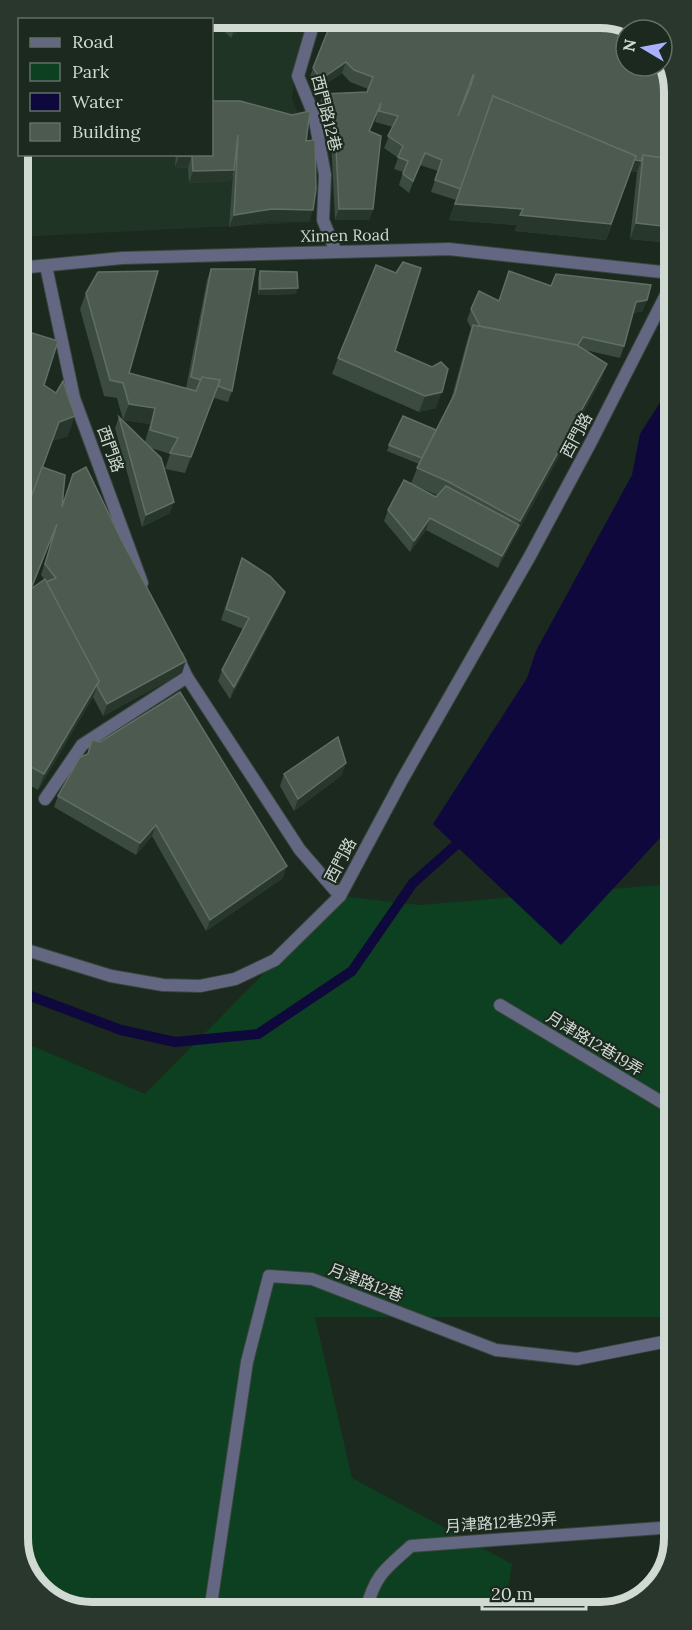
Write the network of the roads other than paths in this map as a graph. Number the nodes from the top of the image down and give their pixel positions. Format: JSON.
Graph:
{"nodes":[{"id":1,"x":312,"y":28,"type":"edge"},
{"id":2,"x":336,"y":252,"type":"junction"},
{"id":3,"x":46,"y":266,"type":"junction"},
{"id":4,"x":29,"y":267,"type":"edge"},
{"id":5,"x":664,"y":272,"type":"edge"},
{"id":6,"x":664,"y":299,"type":"edge"},
{"id":7,"x":146,"y":592,"type":"edge"},
{"id":8,"x":171,"y":645,"type":"edge"},
{"id":9,"x":186,"y":677,"type":"junction"},
{"id":10,"x":45,"y":799,"type":"dead end"},
{"id":11,"x":340,"y":896,"type":"junction"},
{"id":12,"x":28,"y":951,"type":"edge"},
{"id":13,"x":500,"y":1005,"type":"dead end"},
{"id":14,"x":664,"y":1104,"type":"edge"},
{"id":15,"x":664,"y":1342,"type":"edge"},
{"id":16,"x":664,"y":1528,"type":"edge"},
{"id":17,"x":211,"y":1601,"type":"edge"},
{"id":18,"x":368,"y":1602,"type":"edge"}],
"edges":[{"from":1,"to":2,"type":"street","name":"西門路12巷"},
{"from":2,"to":3,"type":"street","name":"Ximen Road"},
{"from":2,"to":5,"type":"street","name":"Ximen Road"},
{"from":3,"to":4,"type":"street","name":"Ximen Road"},
{"from":3,"to":7,"type":"street","name":"西門路"},
{"from":6,"to":11,"type":"street","name":"西門路"},
{"from":8,"to":9,"type":"street","name":"西門路"},
{"from":9,"to":10,"type":"street"},
{"from":9,"to":11,"type":"street","name":"西門路"},
{"from":11,"to":12,"type":"street"},
{"from":13,"to":14,"type":"street","name":"月津路12巷19弄"},
{"from":15,"to":17,"type":"street","name":"月津路12巷"},
{"from":16,"to":18,"type":"street","name":"月津路12巷29弄"}]}
